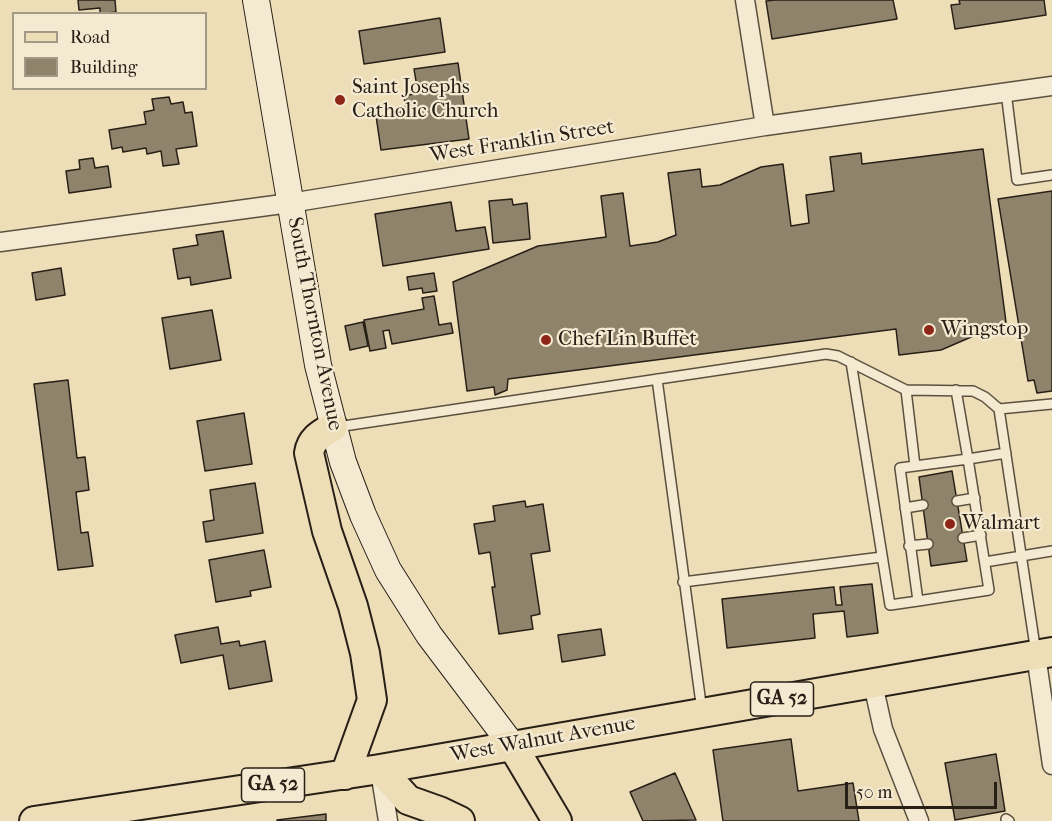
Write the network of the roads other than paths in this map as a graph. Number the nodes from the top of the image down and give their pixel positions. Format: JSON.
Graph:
{"nodes":[{"id":1,"x":256,"y":0,"type":"edge"},
{"id":2,"x":745,"y":0,"type":"edge"},
{"id":3,"x":1052,"y":87,"type":"edge"},
{"id":4,"x":1006,"y":92,"type":"junction"},
{"id":5,"x":765,"y":126,"type":"junction"},
{"id":6,"x":1052,"y":175,"type":"edge"},
{"id":7,"x":290,"y":202,"type":"junction"},
{"id":8,"x":0,"y":242,"type":"edge"},
{"id":9,"x":851,"y":362,"type":"junction"},
{"id":10,"x":657,"y":379,"type":"junction"},
{"id":11,"x":906,"y":390,"type":"junction"},
{"id":12,"x":956,"y":390,"type":"junction"},
{"id":13,"x":1052,"y":404,"type":"edge"},
{"id":14,"x":999,"y":410,"type":"junction"},
{"id":15,"x":333,"y":427,"type":"junction"},
{"id":16,"x":1006,"y":453,"type":"junction"},
{"id":17,"x":968,"y":459,"type":"junction"},
{"id":18,"x":915,"y":466,"type":"junction"},
{"id":19,"x":975,"y":498,"type":"junction"},
{"id":20,"x":957,"y":501,"type":"dead end"},
{"id":21,"x":923,"y":505,"type":"dead end"},
{"id":22,"x":904,"y":508,"type":"junction"},
{"id":23,"x":981,"y":535,"type":"junction"},
{"id":24,"x":963,"y":538,"type":"dead end"},
{"id":25,"x":928,"y":544,"type":"dead end"},
{"id":26,"x":909,"y":546,"type":"junction"},
{"id":27,"x":1052,"y":551,"type":"edge"},
{"id":28,"x":1021,"y":556,"type":"junction"},
{"id":29,"x":882,"y":557,"type":"junction"},
{"id":30,"x":985,"y":562,"type":"junction"},
{"id":31,"x":683,"y":582,"type":"junction"},
{"id":32,"x":918,"y":600,"type":"junction"},
{"id":33,"x":1044,"y":654,"type":"edge"},
{"id":34,"x":873,"y":684,"type":"junction"},
{"id":35,"x":702,"y":713,"type":"junction"},
{"id":36,"x":512,"y":745,"type":"junction"},
{"id":37,"x":1052,"y":765,"type":"edge"},
{"id":38,"x":380,"y":769,"type":"junction"},
{"id":39,"x":345,"y":775,"type":"junction"},
{"id":40,"x":40,"y":821,"type":"edge"},
{"id":41,"x":388,"y":821,"type":"edge"},
{"id":42,"x":460,"y":821,"type":"edge"},
{"id":43,"x":557,"y":821,"type":"edge"},
{"id":44,"x":919,"y":821,"type":"edge"}],
"edges":[{"from":1,"to":7,"type":"main road","name":"South Thornton Avenue"},
{"from":2,"to":5,"type":"street"},
{"from":3,"to":4,"type":"street","name":"West Franklin Street"},
{"from":4,"to":5,"type":"street","name":"West Franklin Street"},
{"from":4,"to":6,"type":"lane"},
{"from":5,"to":7,"type":"street","name":"West Franklin Street"},
{"from":7,"to":8,"type":"street","name":"West Franklin Street"},
{"from":7,"to":15,"type":"main road","name":"South Thornton Avenue"},
{"from":9,"to":10,"type":"lane"},
{"from":9,"to":11,"type":"lane"},
{"from":9,"to":29,"type":"lane"},
{"from":10,"to":15,"type":"lane"},
{"from":10,"to":31,"type":"lane"},
{"from":11,"to":12,"type":"lane"},
{"from":11,"to":18,"type":"lane"},
{"from":12,"to":14,"type":"lane"},
{"from":12,"to":17,"type":"lane"},
{"from":13,"to":14,"type":"lane"},
{"from":14,"to":16,"type":"lane"},
{"from":15,"to":36,"type":"main road","name":"South Thornton Avenue"},
{"from":15,"to":39,"type":"main road"},
{"from":16,"to":17,"type":"lane"},
{"from":16,"to":28,"type":"lane"},
{"from":17,"to":18,"type":"lane"},
{"from":17,"to":19,"type":"lane"},
{"from":18,"to":22,"type":"lane"},
{"from":19,"to":20,"type":"lane"},
{"from":19,"to":23,"type":"lane"},
{"from":21,"to":22,"type":"lane"},
{"from":22,"to":26,"type":"lane"},
{"from":23,"to":24,"type":"lane"},
{"from":23,"to":30,"type":"lane"},
{"from":25,"to":26,"type":"lane"},
{"from":26,"to":32,"type":"lane"},
{"from":27,"to":28,"type":"lane"},
{"from":28,"to":30,"type":"lane"},
{"from":28,"to":33,"type":"lane"},
{"from":29,"to":31,"type":"lane"},
{"from":29,"to":32,"type":"lane"},
{"from":30,"to":32,"type":"lane"},
{"from":31,"to":35,"type":"lane"},
{"from":33,"to":34,"type":"main road","name":"West Walnut Avenue","number":"GA 52"},
{"from":33,"to":37,"type":"street"},
{"from":34,"to":35,"type":"main road","name":"West Walnut Avenue","number":"GA 52"},
{"from":34,"to":44,"type":"street"},
{"from":35,"to":36,"type":"main road","name":"West Walnut Avenue","number":"GA 52"},
{"from":36,"to":38,"type":"main road","name":"West Walnut Avenue","number":"GA 52"},
{"from":36,"to":43,"type":"main road"},
{"from":38,"to":39,"type":"main road","name":"West Walnut Avenue","number":"GA 52"},
{"from":38,"to":41,"type":"street"},
{"from":38,"to":42,"type":"main road"},
{"from":39,"to":40,"type":"main road","name":"West Walnut Avenue","number":"GA 52"}]}
